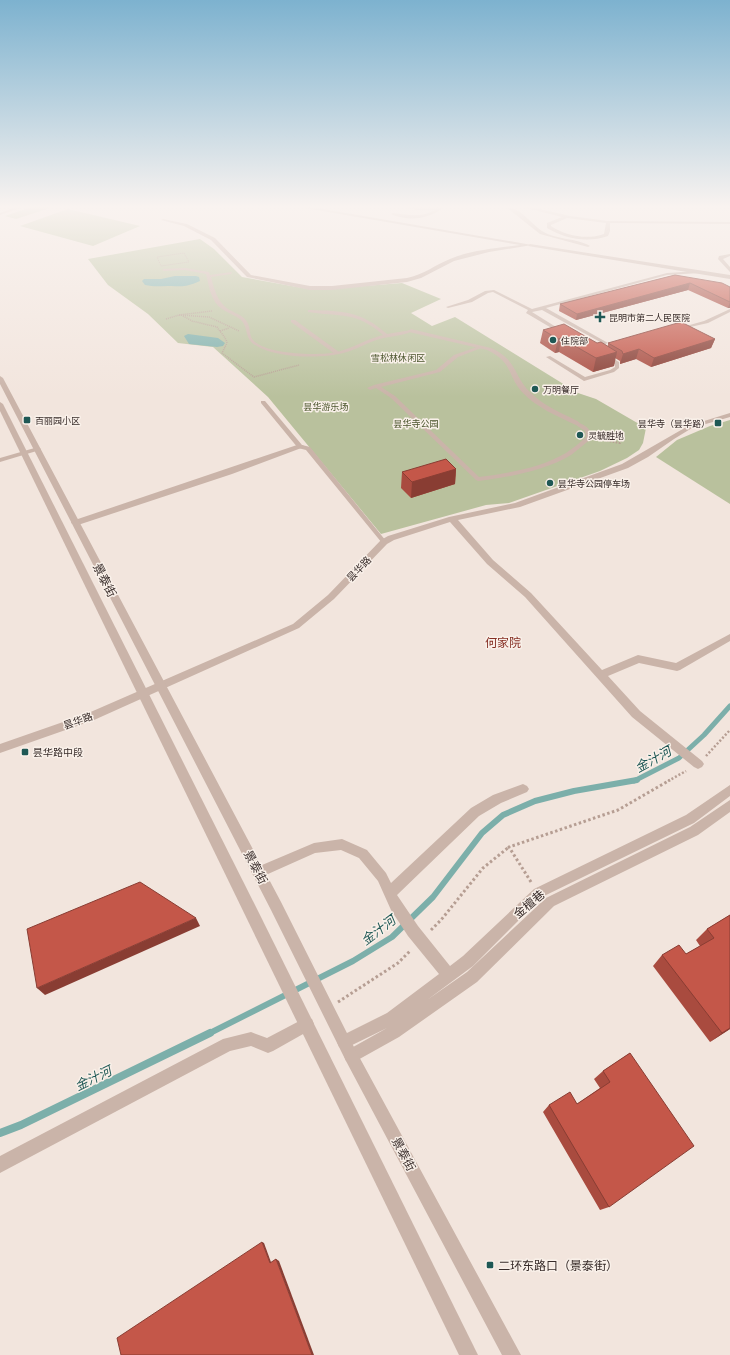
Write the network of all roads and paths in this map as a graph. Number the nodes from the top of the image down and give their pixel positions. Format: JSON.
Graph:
{"nodes":[{"id":1,"x":193,"y":270,"type":"edge"},
{"id":2,"x":243,"y":270,"type":"edge"},
{"id":3,"x":433,"y":270,"type":"edge"},
{"id":4,"x":696,"y":270,"type":"edge"},
{"id":5,"x":701,"y":271,"type":"junction"},
{"id":6,"x":231,"y":273,"type":"dead end"},
{"id":7,"x":209,"y":276,"type":"junction"},
{"id":8,"x":730,"y":277,"type":"edge"},
{"id":9,"x":448,"y":307,"type":"dead end"},
{"id":10,"x":542,"y":308,"type":"junction"},
{"id":11,"x":229,"y":310,"type":"junction"},
{"id":12,"x":730,"y":310,"type":"edge"},
{"id":13,"x":310,"y":311,"type":"dead end"},
{"id":14,"x":532,"y":311,"type":"junction"},
{"id":15,"x":179,"y":315,"type":"junction"},
{"id":16,"x":183,"y":316,"type":"junction"},
{"id":17,"x":166,"y":318,"type":"dead end"},
{"id":18,"x":293,"y":321,"type":"dead end"},
{"id":19,"x":229,"y":328,"type":"junction"},
{"id":20,"x":678,"y":329,"type":"edge"},
{"id":21,"x":220,"y":331,"type":"junction"},
{"id":22,"x":411,"y":331,"type":"joint"},
{"id":23,"x":249,"y":334,"type":"junction"},
{"id":24,"x":565,"y":334,"type":"edge"},
{"id":25,"x":387,"y":336,"type":"junction"},
{"id":26,"x":606,"y":343,"type":"junction"},
{"id":27,"x":613,"y":343,"type":"edge"},
{"id":28,"x":584,"y":344,"type":"edge"},
{"id":29,"x":482,"y":347,"type":"junction"},
{"id":30,"x":590,"y":348,"type":"junction"},
{"id":31,"x":337,"y":353,"type":"junction"},
{"id":32,"x":548,"y":357,"type":"dead end"},
{"id":33,"x":304,"y":364,"type":"dead end"},
{"id":34,"x":0,"y":378,"type":"edge"},
{"id":35,"x":263,"y":402,"type":"dead end"},
{"id":36,"x":0,"y":404,"type":"edge"},
{"id":37,"x":730,"y":415,"type":"edge"},
{"id":38,"x":578,"y":424,"type":"joint"},
{"id":39,"x":589,"y":435,"type":"junction"},
{"id":40,"x":300,"y":447,"type":"junction"},
{"id":41,"x":38,"y":449,"type":"junction"},
{"id":42,"x":24,"y":453,"type":"junction"},
{"id":43,"x":0,"y":460,"type":"edge"},
{"id":44,"x":452,"y":519,"type":"junction"},
{"id":45,"x":76,"y":523,"type":"junction"},
{"id":46,"x":384,"y":542,"type":"junction"},
{"id":47,"x":730,"y":636,"type":"edge"},
{"id":48,"x":601,"y":675,"type":"junction"},
{"id":49,"x":161,"y":686,"type":"junction"},
{"id":50,"x":143,"y":693,"type":"junction"},
{"id":51,"x":730,"y":730,"type":"edge"},
{"id":52,"x":0,"y":749,"type":"edge"},
{"id":53,"x":698,"y":764,"type":"junction"},
{"id":54,"x":523,"y":789,"type":"dead end"},
{"id":55,"x":730,"y":790,"type":"edge"},
{"id":56,"x":730,"y":804,"type":"edge"},
{"id":57,"x":259,"y":872,"type":"junction"},
{"id":58,"x":390,"y":893,"type":"junction"},
{"id":59,"x":538,"y":893,"type":"junction"},
{"id":60,"x":448,"y":976,"type":"junction"},
{"id":61,"x":304,"y":1018,"type":"junction"},
{"id":62,"x":348,"y":1049,"type":"junction"},
{"id":63,"x":0,"y":1165,"type":"edge"},
{"id":64,"x":469,"y":1355,"type":"edge"},
{"id":65,"x":512,"y":1355,"type":"edge"}],
"edges":[{"from":1,"to":7,"type":"lane"},
{"from":2,"to":3,"type":"street"},
{"from":4,"to":5,"type":"street"},
{"from":5,"to":8,"type":"street"},
{"from":5,"to":10,"type":"lane"},
{"from":6,"to":7,"type":"lane"},
{"from":7,"to":11,"type":"lane"},
{"from":9,"to":14,"type":"lane"},
{"from":10,"to":14,"type":"lane"},
{"from":10,"to":26,"type":"lane"},
{"from":11,"to":15,"type":"path"},
{"from":11,"to":23,"type":"lane"},
{"from":12,"to":20,"type":"lane"},
{"from":13,"to":25,"type":"lane"},
{"from":14,"to":24,"type":"lane"},
{"from":15,"to":16,"type":"path"},
{"from":15,"to":17,"type":"path"},
{"from":16,"to":19,"type":"path"},
{"from":16,"to":21,"type":"path"},
{"from":18,"to":31,"type":"street"},
{"from":19,"to":21,"type":"path"},
{"from":19,"to":23,"type":"path"},
{"from":21,"to":33,"type":"path"},
{"from":22,"to":25,"type":"lane"},
{"from":22,"to":29,"type":"street"},
{"from":23,"to":31,"type":"lane"},
{"from":25,"to":31,"type":"lane"},
{"from":26,"to":27,"type":"lane"},
{"from":26,"to":30,"type":"lane"},
{"from":28,"to":30,"type":"lane"},
{"from":29,"to":38,"type":"street"},
{"from":29,"to":39,"type":"lane"},
{"from":30,"to":32,"type":"lane"},
{"from":34,"to":41,"type":"street","name":"景泰街"},
{"from":35,"to":40,"type":"lane"},
{"from":36,"to":42,"type":"street","name":"景泰街"},
{"from":37,"to":44,"type":"street","name":"昙华路"},
{"from":38,"to":39,"type":"lane"},
{"from":39,"to":39,"type":"path"},
{"from":40,"to":45,"type":"street"},
{"from":40,"to":46,"type":"lane"},
{"from":41,"to":42,"type":"lane"},
{"from":41,"to":45,"type":"street","name":"景泰街"},
{"from":42,"to":43,"type":"lane"},
{"from":42,"to":50,"type":"street","name":"景泰街"},
{"from":44,"to":46,"type":"street","name":"昙华路"},
{"from":44,"to":48,"type":"street"},
{"from":45,"to":49,"type":"street","name":"景泰街"},
{"from":46,"to":49,"type":"street","name":"昙华路"},
{"from":47,"to":48,"type":"street"},
{"from":48,"to":53,"type":"street"},
{"from":49,"to":50,"type":"street","name":"昙华路"},
{"from":49,"to":57,"type":"street","name":"景泰街"},
{"from":50,"to":52,"type":"street","name":"昙华路"},
{"from":50,"to":61,"type":"street","name":"景泰街"},
{"from":51,"to":53,"type":"path"},
{"from":53,"to":59,"type":"path"},
{"from":54,"to":58,"type":"street"},
{"from":55,"to":59,"type":"street","name":"金檀巷"},
{"from":56,"to":62,"type":"street","name":"金檀巷"},
{"from":57,"to":58,"type":"street"},
{"from":57,"to":62,"type":"street","name":"景泰街"},
{"from":58,"to":60,"type":"street"},
{"from":59,"to":60,"type":"street","name":"金檀巷"},
{"from":60,"to":62,"type":"street","name":"金檀巷"},
{"from":61,"to":63,"type":"street"},
{"from":61,"to":64,"type":"street","name":"景泰街"},
{"from":62,"to":65,"type":"street","name":"景泰街"}]}
